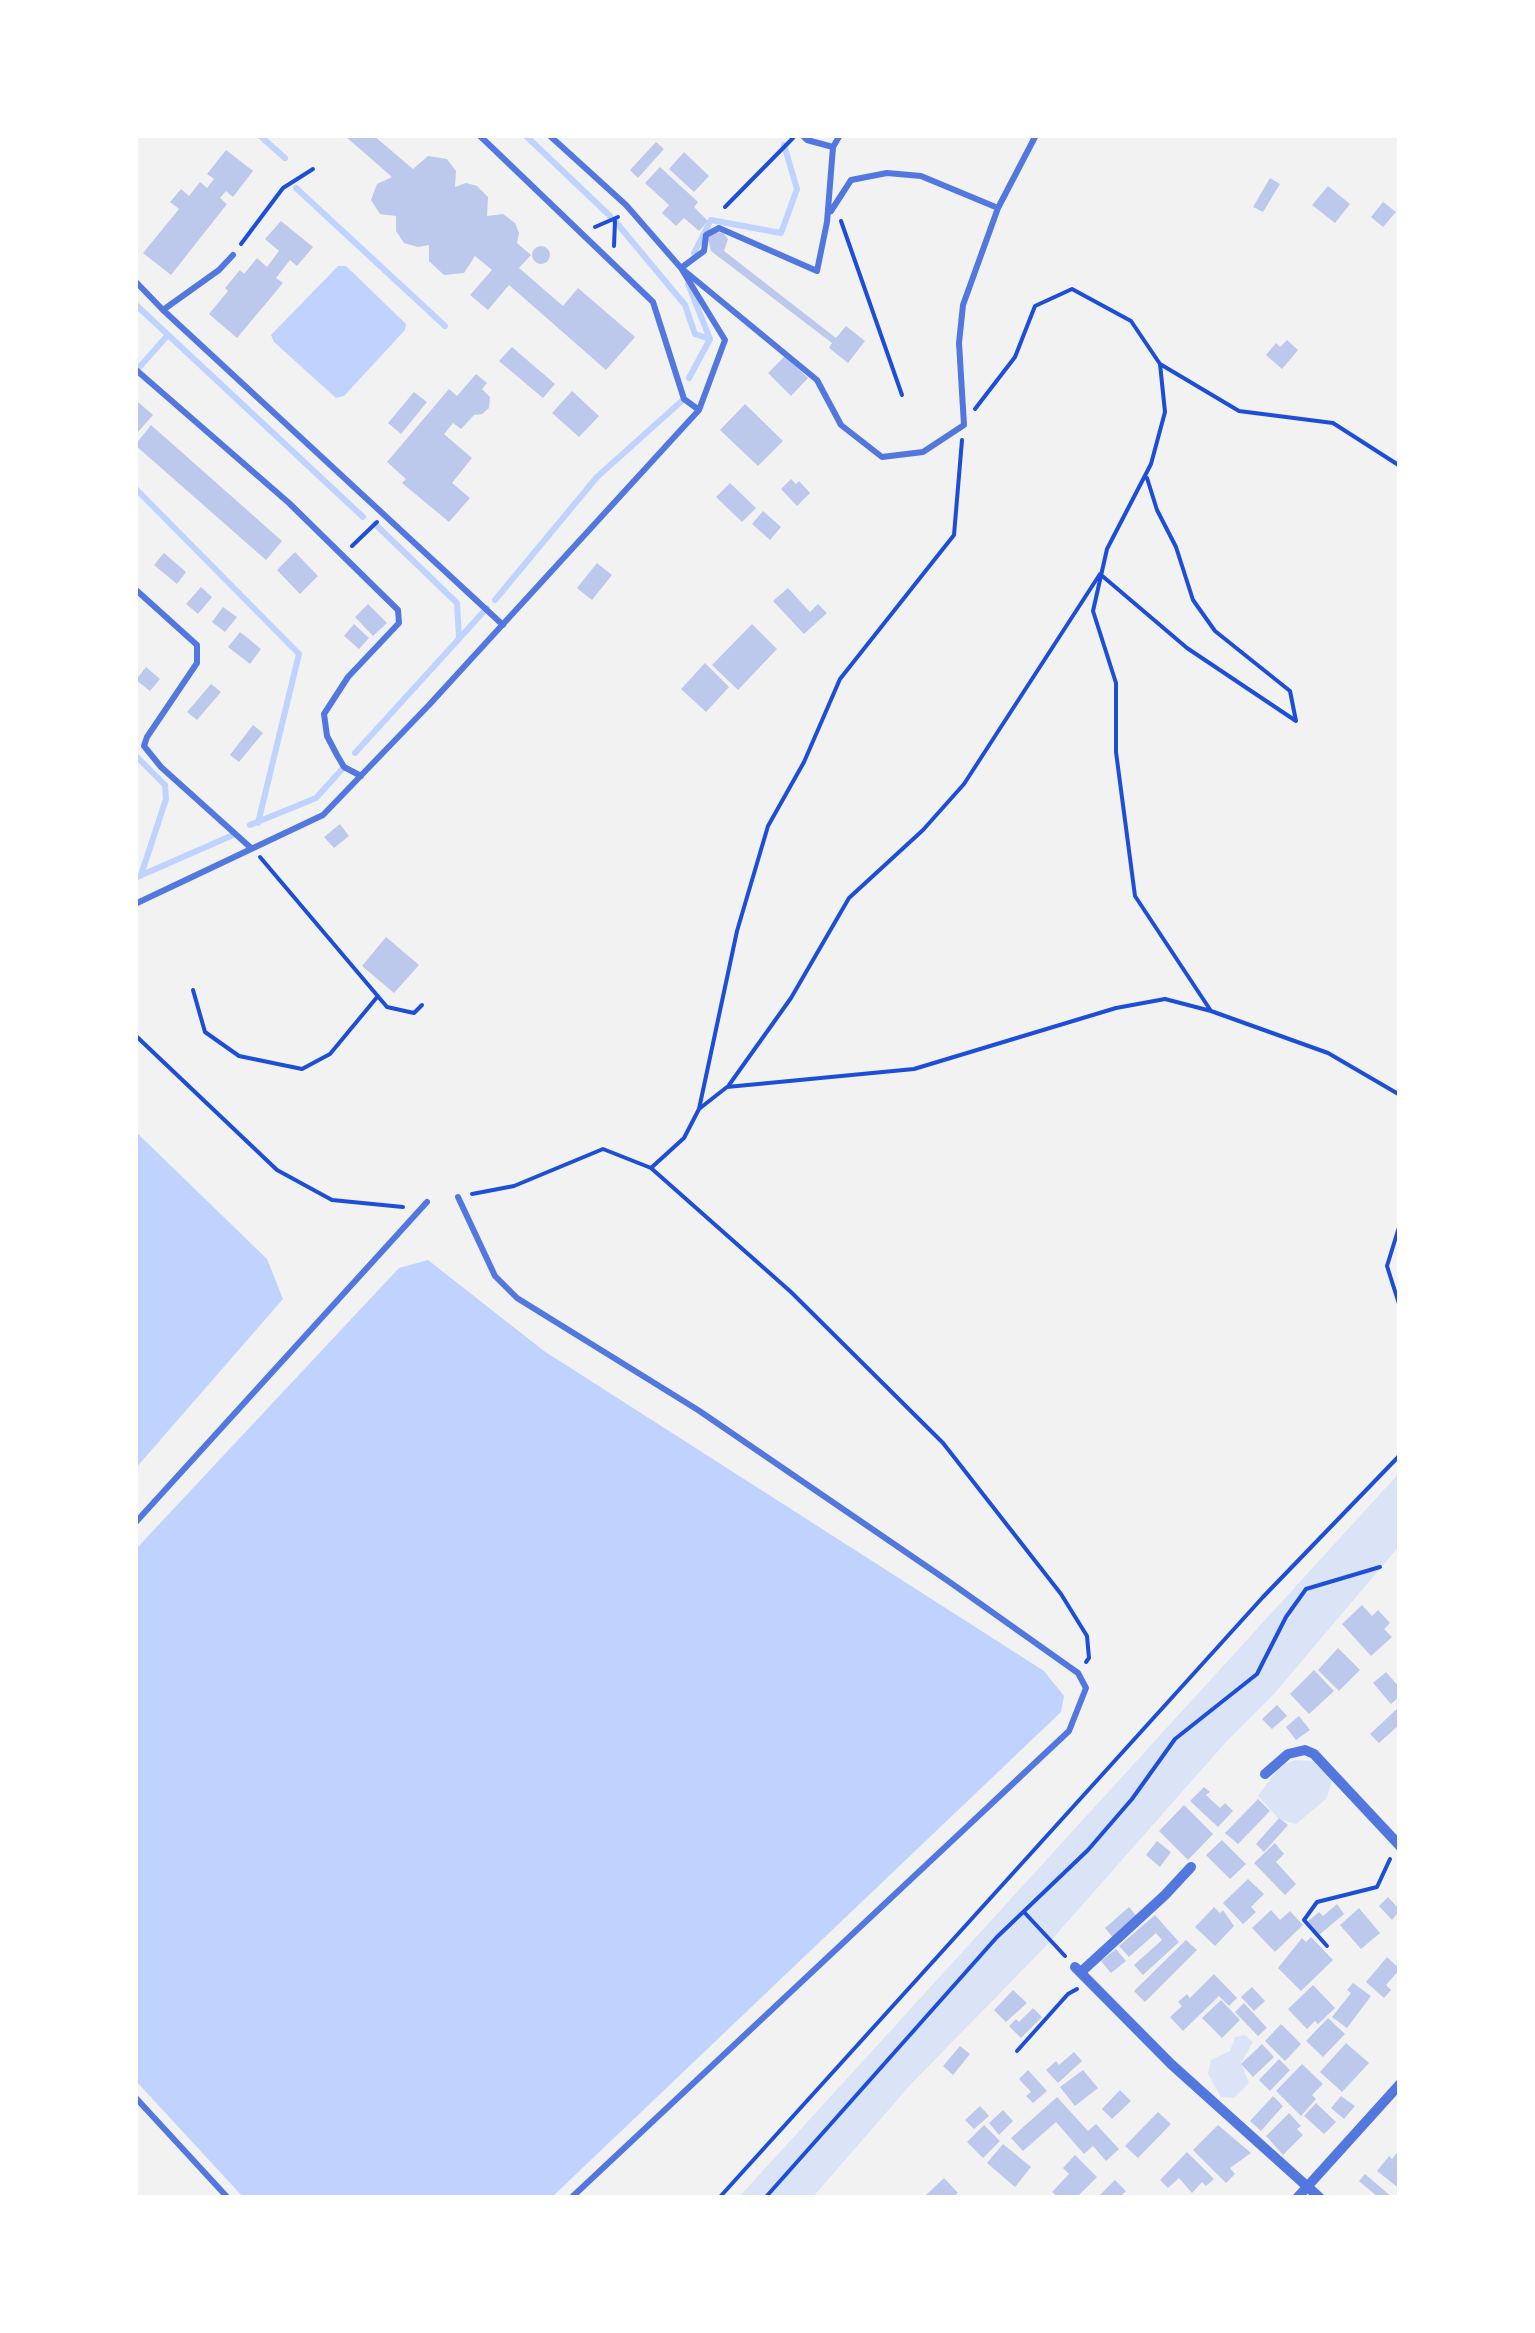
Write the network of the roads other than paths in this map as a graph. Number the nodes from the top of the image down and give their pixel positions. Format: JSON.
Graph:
{"nodes":[{"id":1,"x":480,"y":135,"type":"edge"},
{"id":2,"x":549,"y":135,"type":"edge"},
{"id":3,"x":799,"y":135,"type":"edge"},
{"id":4,"x":840,"y":135,"type":"edge"},
{"id":5,"x":1036,"y":135,"type":"edge"},
{"id":6,"x":833,"y":147,"type":"junction"},
{"id":7,"x":998,"y":208,"type":"junction"},
{"id":8,"x":827,"y":222,"type":"junction"},
{"id":9,"x":233,"y":255,"type":"road end"},
{"id":10,"x":682,"y":268,"type":"junction"},
{"id":11,"x":135,"y":280,"type":"edge"},
{"id":12,"x":164,"y":310,"type":"junction"},
{"id":13,"x":135,"y":369,"type":"edge"},
{"id":14,"x":700,"y":410,"type":"junction"},
{"id":15,"x":135,"y":589,"type":"edge"},
{"id":16,"x":503,"y":625,"type":"junction"},
{"id":17,"x":361,"y":776,"type":"junction"},
{"id":18,"x":252,"y":848,"type":"junction"},
{"id":19,"x":135,"y":904,"type":"edge"},
{"id":20,"x":458,"y":1196,"type":"road end"},
{"id":21,"x":426,"y":1202,"type":"road end"},
{"id":22,"x":135,"y":1523,"type":"edge"},
{"id":23,"x":1265,"y":1774,"type":"dead end"},
{"id":24,"x":1400,"y":1845,"type":"edge"},
{"id":25,"x":1190,"y":1867,"type":"dead end"},
{"id":26,"x":1400,"y":2084,"type":"edge"},
{"id":27,"x":135,"y":2096,"type":"edge"},
{"id":28,"x":1307,"y":2188,"type":"junction"},
{"id":29,"x":228,"y":2198,"type":"edge"},
{"id":30,"x":571,"y":2198,"type":"edge"},
{"id":31,"x":1297,"y":2198,"type":"edge"},
{"id":32,"x":1320,"y":2198,"type":"edge"}],
"edges":[{"from":1,"to":14,"type":"lane"},
{"from":2,"to":10,"type":"lane"},
{"from":3,"to":6,"type":"lane"},
{"from":4,"to":6,"type":"lane"},
{"from":5,"to":7,"type":"lane"},
{"from":6,"to":8,"type":"lane"},
{"from":7,"to":8,"type":"lane"},
{"from":7,"to":10,"type":"lane"},
{"from":8,"to":10,"type":"lane"},
{"from":9,"to":12,"type":"lane"},
{"from":10,"to":14,"type":"lane"},
{"from":11,"to":12,"type":"lane"},
{"from":12,"to":16,"type":"lane"},
{"from":13,"to":17,"type":"lane"},
{"from":14,"to":16,"type":"lane"},
{"from":15,"to":18,"type":"lane"},
{"from":16,"to":17,"type":"lane"},
{"from":17,"to":18,"type":"lane"},
{"from":18,"to":19,"type":"lane"},
{"from":20,"to":30,"type":"lane"},
{"from":21,"to":22,"type":"lane"},
{"from":23,"to":24,"type":"street"},
{"from":25,"to":28,"type":"street"},
{"from":26,"to":28,"type":"street"},
{"from":27,"to":29,"type":"lane"},
{"from":28,"to":31,"type":"street"},
{"from":28,"to":32,"type":"street"}]}
